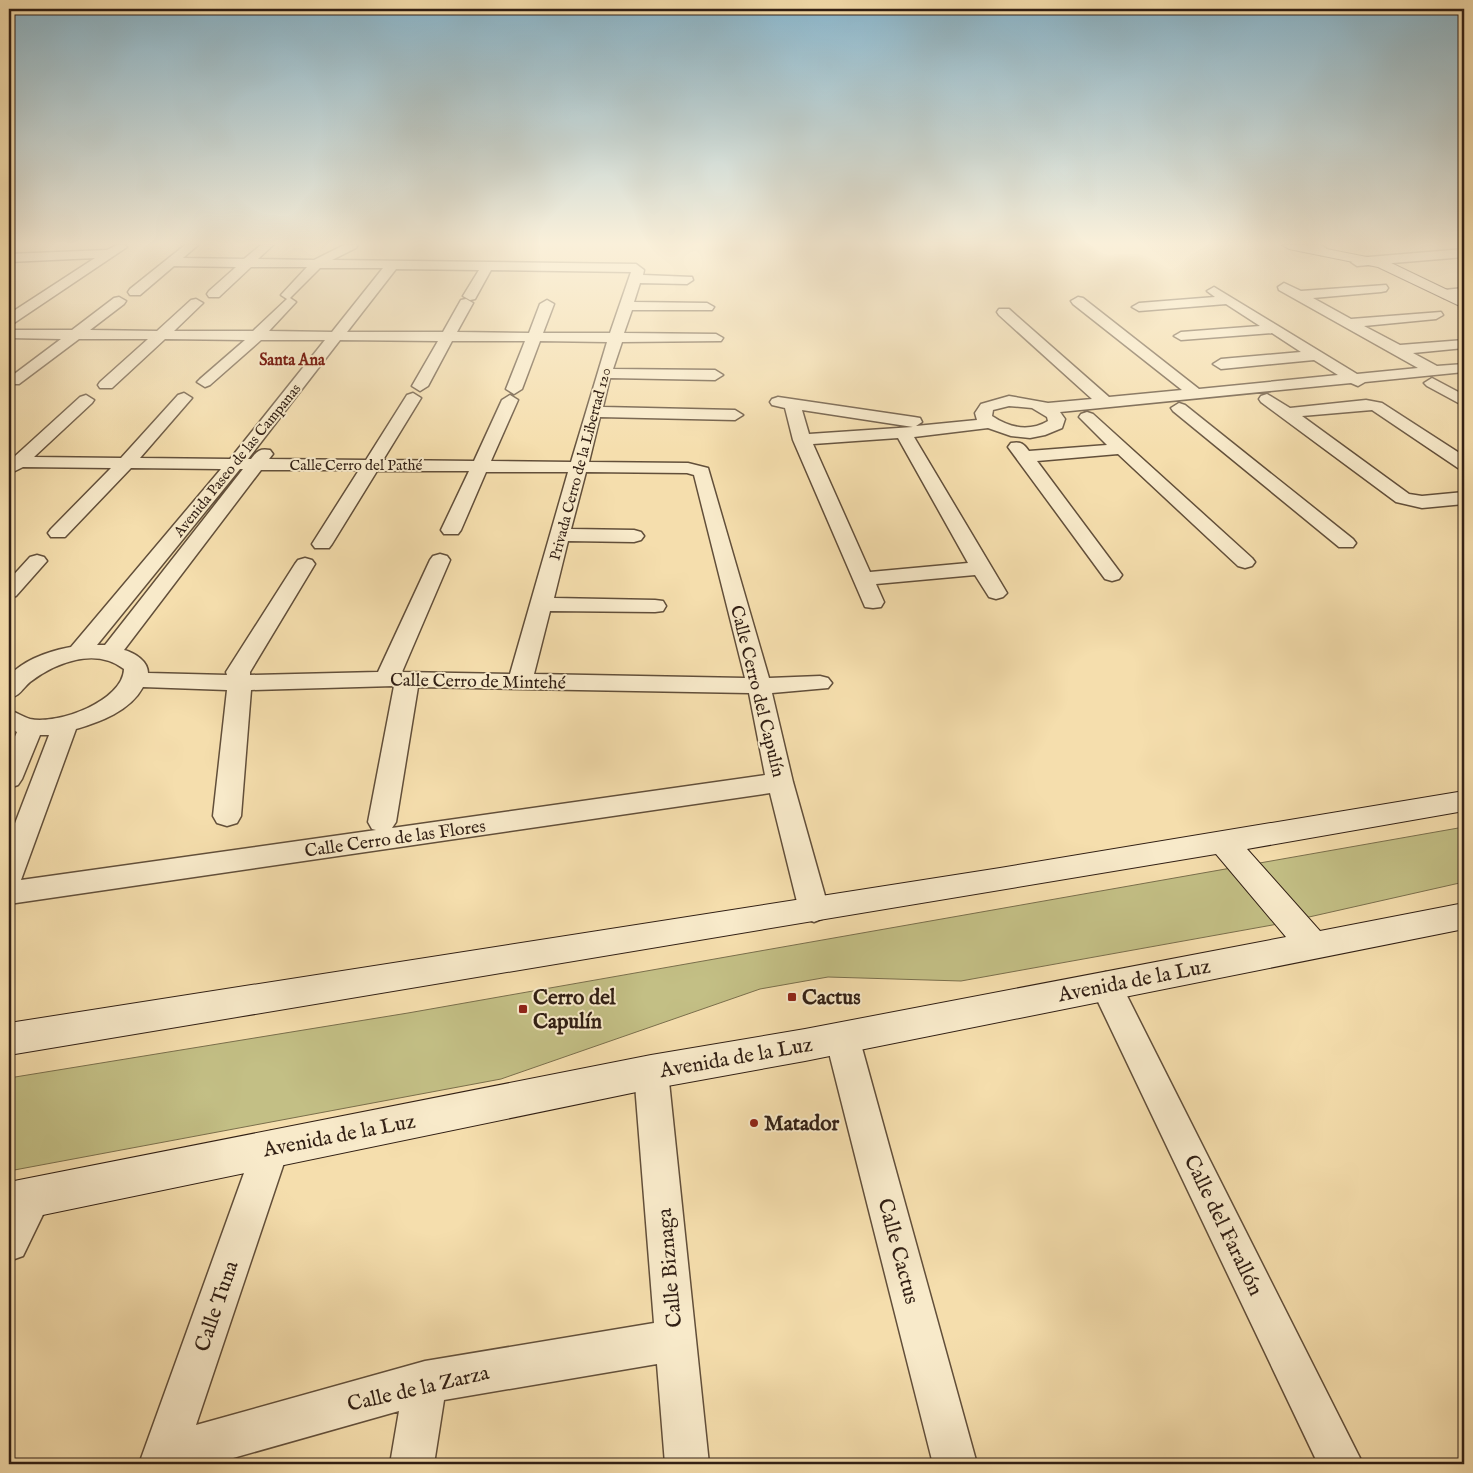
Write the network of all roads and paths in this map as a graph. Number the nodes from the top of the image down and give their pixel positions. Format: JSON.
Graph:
{"nodes":[{"id":1,"x":102,"y":314,"type":"edge"},
{"id":2,"x":185,"y":314,"type":"edge"},
{"id":3,"x":275,"y":314,"type":"edge"},
{"id":4,"x":355,"y":314,"type":"edge"},
{"id":5,"x":459,"y":314,"type":"edge"},
{"id":6,"x":544,"y":314,"type":"edge"},
{"id":7,"x":623,"y":314,"type":"edge"},
{"id":8,"x":1006,"y":314,"type":"edge"},
{"id":9,"x":1094,"y":314,"type":"edge"},
{"id":10,"x":1250,"y":314,"type":"edge"},
{"id":11,"x":1332,"y":314,"type":"edge"},
{"id":12,"x":1436,"y":315,"type":"dead end"},
{"id":13,"x":1409,"y":318,"type":"junction"},
{"id":14,"x":369,"y":320,"type":"dead end"},
{"id":15,"x":1348,"y":323,"type":"junction"},
{"id":16,"x":1274,"y":329,"type":"junction"},
{"id":17,"x":9,"y":334,"type":"edge"},
{"id":18,"x":75,"y":334,"type":"junction"},
{"id":19,"x":1210,"y":334,"type":"junction"},
{"id":20,"x":162,"y":335,"type":"junction"},
{"id":21,"x":256,"y":336,"type":"junction"},
{"id":22,"x":338,"y":336,"type":"junction"},
{"id":23,"x":357,"y":336,"type":"junction"},
{"id":24,"x":445,"y":336,"type":"junction"},
{"id":25,"x":1181,"y":336,"type":"dead end"},
{"id":26,"x":535,"y":337,"type":"junction"},
{"id":27,"x":615,"y":338,"type":"junction"},
{"id":28,"x":716,"y":338,"type":"dead end"},
{"id":29,"x":1461,"y":344,"type":"edge"},
{"id":30,"x":1397,"y":350,"type":"junction"},
{"id":31,"x":1316,"y":355,"type":"junction"},
{"id":32,"x":1250,"y":362,"type":"junction"},
{"id":33,"x":1220,"y":364,"type":"dead end"},
{"id":34,"x":1464,"y":368,"type":"edge"},
{"id":35,"x":604,"y":373,"type":"junction"},
{"id":36,"x":715,"y":375,"type":"dead end"},
{"id":37,"x":1433,"y":377,"type":"junction"},
{"id":38,"x":1353,"y":379,"type":"junction"},
{"id":39,"x":1464,"y":380,"type":"edge"},
{"id":40,"x":14,"y":381,"type":"dead end"},
{"id":41,"x":205,"y":382,"type":"dead end"},
{"id":42,"x":106,"y":385,"type":"dead end"},
{"id":43,"x":1368,"y":388,"type":"junction"},
{"id":44,"x":1196,"y":394,"type":"junction"},
{"id":45,"x":184,"y":398,"type":"dead end"},
{"id":46,"x":1462,"y":398,"type":"edge"},
{"id":47,"x":1267,"y":399,"type":"junction"},
{"id":48,"x":86,"y":400,"type":"dead end"},
{"id":49,"x":1105,"y":402,"type":"junction"},
{"id":50,"x":1179,"y":408,"type":"junction"},
{"id":51,"x":595,"y":412,"type":"junction"},
{"id":52,"x":1052,"y":413,"type":"junction"},
{"id":53,"x":735,"y":414,"type":"dead end"},
{"id":54,"x":1287,"y":414,"type":"junction"},
{"id":55,"x":1087,"y":417,"type":"junction"},
{"id":56,"x":991,"y":423,"type":"junction"},
{"id":57,"x":954,"y":428,"type":"junction"},
{"id":58,"x":903,"y":433,"type":"junction"},
{"id":59,"x":802,"y":440,"type":"junction"},
{"id":60,"x":1121,"y":449,"type":"junction"},
{"id":61,"x":126,"y":463,"type":"junction"},
{"id":62,"x":235,"y":464,"type":"junction"},
{"id":63,"x":257,"y":464,"type":"junction"},
{"id":64,"x":371,"y":464,"type":"junction"},
{"id":65,"x":1464,"y":464,"type":"edge"},
{"id":66,"x":12,"y":465,"type":"edge"},
{"id":67,"x":479,"y":466,"type":"junction"},
{"id":68,"x":578,"y":468,"type":"junction"},
{"id":69,"x":702,"y":472,"type":"joint"},
{"id":70,"x":1464,"y":498,"type":"edge"},
{"id":71,"x":451,"y":530,"type":"dead end"},
{"id":72,"x":58,"y":533,"type":"dead end"},
{"id":73,"x":560,"y":535,"type":"junction"},
{"id":74,"x":634,"y":536,"type":"dead end"},
{"id":75,"x":1346,"y":543,"type":"dead end"},
{"id":76,"x":322,"y":544,"type":"dead end"},
{"id":77,"x":440,"y":560,"type":"dead end"},
{"id":78,"x":37,"y":562,"type":"dead end"},
{"id":79,"x":1245,"y":562,"type":"dead end"},
{"id":80,"x":305,"y":564,"type":"dead end"},
{"id":81,"x":982,"y":568,"type":"junction"},
{"id":82,"x":1112,"y":576,"type":"dead end"},
{"id":83,"x":863,"y":579,"type":"junction"},
{"id":84,"x":9,"y":592,"type":"edge"},
{"id":85,"x":996,"y":593,"type":"dead end"},
{"id":86,"x":873,"y":602,"type":"dead end"},
{"id":87,"x":541,"y":604,"type":"junction"},
{"id":88,"x":655,"y":606,"type":"dead end"},
{"id":89,"x":79,"y":652,"type":"junction"},
{"id":90,"x":111,"y":652,"type":"junction"},
{"id":91,"x":135,"y":680,"type":"junction"},
{"id":92,"x":397,"y":680,"type":"junction"},
{"id":93,"x":520,"y":682,"type":"junction"},
{"id":94,"x":240,"y":683,"type":"junction"},
{"id":95,"x":820,"y":683,"type":"dead end"},
{"id":96,"x":11,"y":684,"type":"edge"},
{"id":97,"x":759,"y":686,"type":"junction"},
{"id":98,"x":20,"y":723,"type":"edge"},
{"id":99,"x":64,"y":724,"type":"junction"},
{"id":100,"x":9,"y":779,"type":"edge"},
{"id":101,"x":780,"y":782,"type":"junction"},
{"id":102,"x":1464,"y":801,"type":"edge"},
{"id":103,"x":227,"y":816,"type":"dead end"},
{"id":104,"x":382,"y":822,"type":"dead end"},
{"id":105,"x":1222,"y":841,"type":"junction"},
{"id":106,"x":9,"y":876,"type":"edge"},
{"id":107,"x":9,"y":893,"type":"edge"},
{"id":108,"x":814,"y":910,"type":"junction"},
{"id":109,"x":1464,"y":916,"type":"edge"},
{"id":110,"x":1313,"y":946,"type":"junction"},
{"id":111,"x":1106,"y":985,"type":"junction"},
{"id":112,"x":842,"y":1037,"type":"junction"},
{"id":113,"x":9,"y":1039,"type":"edge"},
{"id":114,"x":651,"y":1072,"type":"junction"},
{"id":115,"x":271,"y":1148,"type":"junction"},
{"id":116,"x":20,"y":1200,"type":"edge"},
{"id":117,"x":9,"y":1242,"type":"edge"},
{"id":118,"x":676,"y":1340,"type":"junction"},
{"id":119,"x":425,"y":1382,"type":"junction"},
{"id":120,"x":163,"y":1460,"type":"edge"},
{"id":121,"x":412,"y":1464,"type":"edge"},
{"id":122,"x":687,"y":1464,"type":"edge"},
{"id":123,"x":955,"y":1464,"type":"edge"},
{"id":124,"x":1341,"y":1464,"type":"edge"}],
"edges":[{"from":1,"to":18,"type":"street"},
{"from":2,"to":20,"type":"street"},
{"from":3,"to":21,"type":"street"},
{"from":4,"to":22,"type":"street","name":"Avenida Paseo de las Campanas"},
{"from":5,"to":24,"type":"street"},
{"from":6,"to":26,"type":"street"},
{"from":7,"to":27,"type":"street","name":"Privada Cerro de la Libertad 120"},
{"from":8,"to":49,"type":"street"},
{"from":9,"to":44,"type":"street"},
{"from":10,"to":16,"type":"street"},
{"from":11,"to":15,"type":"street"},
{"from":12,"to":13,"type":"street"},
{"from":13,"to":15,"type":"street"},
{"from":13,"to":29,"type":"street"},
{"from":14,"to":23,"type":"street","name":"Avenida Paseo de las Campanas"},
{"from":15,"to":30,"type":"street"},
{"from":16,"to":19,"type":"street"},
{"from":16,"to":31,"type":"street"},
{"from":17,"to":18,"type":"street"},
{"from":18,"to":20,"type":"street"},
{"from":18,"to":40,"type":"street"},
{"from":19,"to":25,"type":"street"},
{"from":19,"to":32,"type":"street"},
{"from":20,"to":21,"type":"street"},
{"from":20,"to":42,"type":"street"},
{"from":21,"to":22,"type":"street"},
{"from":21,"to":41,"type":"street"},
{"from":22,"to":23,"type":"street"},
{"from":22,"to":62,"type":"street","name":"Avenida Paseo de las Campanas"},
{"from":23,"to":24,"type":"street"},
{"from":23,"to":63,"type":"street","name":"Avenida Paseo de las Campanas"},
{"from":24,"to":26,"type":"street"},
{"from":24,"to":64,"type":"street"},
{"from":26,"to":27,"type":"street"},
{"from":26,"to":67,"type":"street"},
{"from":27,"to":28,"type":"street"},
{"from":27,"to":35,"type":"street","name":"Privada Cerro de la Libertad 120"},
{"from":29,"to":30,"type":"street"},
{"from":30,"to":37,"type":"street"},
{"from":31,"to":32,"type":"street"},
{"from":31,"to":38,"type":"street"},
{"from":32,"to":33,"type":"street"},
{"from":34,"to":37,"type":"street"},
{"from":35,"to":36,"type":"street"},
{"from":35,"to":51,"type":"street","name":"Privada Cerro de la Libertad 120"},
{"from":37,"to":38,"type":"street"},
{"from":37,"to":39,"type":"street"},
{"from":37,"to":43,"type":"street"},
{"from":37,"to":46,"type":"street"},
{"from":38,"to":43,"type":"street"},
{"from":38,"to":44,"type":"street"},
{"from":43,"to":47,"type":"street"},
{"from":44,"to":49,"type":"street"},
{"from":45,"to":61,"type":"street"},
{"from":47,"to":50,"type":"street"},
{"from":47,"to":54,"type":"street"},
{"from":48,"to":66,"type":"street"},
{"from":49,"to":52,"type":"street"},
{"from":50,"to":55,"type":"street"},
{"from":50,"to":75,"type":"street"},
{"from":51,"to":53,"type":"street"},
{"from":51,"to":68,"type":"street","name":"Privada Cerro de la Libertad 120"},
{"from":52,"to":55,"type":"street"},
{"from":52,"to":56,"type":"street"},
{"from":52,"to":56,"type":"street"},
{"from":54,"to":65,"type":"street"},
{"from":54,"to":70,"type":"street"},
{"from":55,"to":60,"type":"street"},
{"from":56,"to":57,"type":"street"},
{"from":57,"to":58,"type":"street"},
{"from":57,"to":59,"type":"street"},
{"from":58,"to":59,"type":"street"},
{"from":58,"to":81,"type":"street"},
{"from":59,"to":83,"type":"street"},
{"from":60,"to":79,"type":"street"},
{"from":60,"to":82,"type":"street"},
{"from":61,"to":62,"type":"street","name":"Calle Cerro del Pathé"},
{"from":61,"to":66,"type":"street","name":"Calle Cerro del Pathé"},
{"from":61,"to":72,"type":"street"},
{"from":62,"to":63,"type":"street","name":"Calle Cerro del Pathé"},
{"from":62,"to":89,"type":"street","name":"Avenida Paseo de las Campanas"},
{"from":63,"to":64,"type":"street","name":"Calle Cerro del Pathé"},
{"from":63,"to":90,"type":"street","name":"Avenida Paseo de las Campanas"},
{"from":64,"to":67,"type":"street","name":"Calle Cerro del Pathé"},
{"from":64,"to":76,"type":"street"},
{"from":67,"to":68,"type":"street","name":"Calle Cerro del Pathé"},
{"from":67,"to":71,"type":"street"},
{"from":68,"to":69,"type":"street","name":"Calle Cerro del Pathé"},
{"from":68,"to":73,"type":"street","name":"Privada Cerro de la Libertad 120"},
{"from":69,"to":97,"type":"street","name":"Calle Cerro del Capulín"},
{"from":73,"to":74,"type":"street"},
{"from":73,"to":87,"type":"street","name":"Privada Cerro de la Libertad 120"},
{"from":77,"to":92,"type":"street"},
{"from":78,"to":84,"type":"street"},
{"from":80,"to":94,"type":"street"},
{"from":81,"to":83,"type":"street"},
{"from":81,"to":85,"type":"street"},
{"from":83,"to":86,"type":"street"},
{"from":87,"to":88,"type":"street"},
{"from":87,"to":93,"type":"street","name":"Privada Cerro de la Libertad 120"},
{"from":89,"to":90,"type":"street"},
{"from":89,"to":96,"type":"street"},
{"from":90,"to":91,"type":"street"},
{"from":91,"to":94,"type":"street","name":"Calle Cerro de Mintehé"},
{"from":91,"to":99,"type":"street"},
{"from":92,"to":93,"type":"street","name":"Calle Cerro de Mintehé"},
{"from":92,"to":94,"type":"street","name":"Calle Cerro de Mintehé"},
{"from":92,"to":104,"type":"street"},
{"from":93,"to":97,"type":"street","name":"Calle Cerro de Mintehé"},
{"from":94,"to":103,"type":"street"},
{"from":95,"to":97,"type":"street","name":"Calle Cerro de Mintehé"},
{"from":97,"to":101,"type":"street","name":"Calle Cerro del Capulín"},
{"from":98,"to":99,"type":"street"},
{"from":98,"to":100,"type":"street"},
{"from":99,"to":106,"type":"street"},
{"from":101,"to":107,"type":"street","name":"Calle Cerro de las Flores"},
{"from":101,"to":108,"type":"street","name":"Calle Cerro del Capulín"},
{"from":102,"to":105,"type":"main road"},
{"from":105,"to":108,"type":"main road"},
{"from":105,"to":110,"type":"main road"},
{"from":108,"to":113,"type":"main road"},
{"from":109,"to":110,"type":"main road","name":"Avenida de la Luz"},
{"from":110,"to":111,"type":"main road","name":"Avenida de la Luz"},
{"from":111,"to":112,"type":"main road","name":"Avenida de la Luz"},
{"from":111,"to":124,"type":"street","name":"Calle del Farallón"},
{"from":112,"to":114,"type":"main road","name":"Avenida de la Luz"},
{"from":112,"to":123,"type":"street","name":"Calle Cactus"},
{"from":114,"to":115,"type":"main road","name":"Avenida de la Luz"},
{"from":114,"to":118,"type":"street","name":"Calle Biznaga"},
{"from":115,"to":116,"type":"main road","name":"Avenida de la Luz"},
{"from":115,"to":120,"type":"street","name":"Calle Tuna"},
{"from":116,"to":117,"type":"street"},
{"from":118,"to":119,"type":"street","name":"Calle de la Zarza"},
{"from":118,"to":122,"type":"street","name":"Calle Biznaga"},
{"from":119,"to":120,"type":"street","name":"Calle de la Zarza"},
{"from":119,"to":121,"type":"street"}]}
